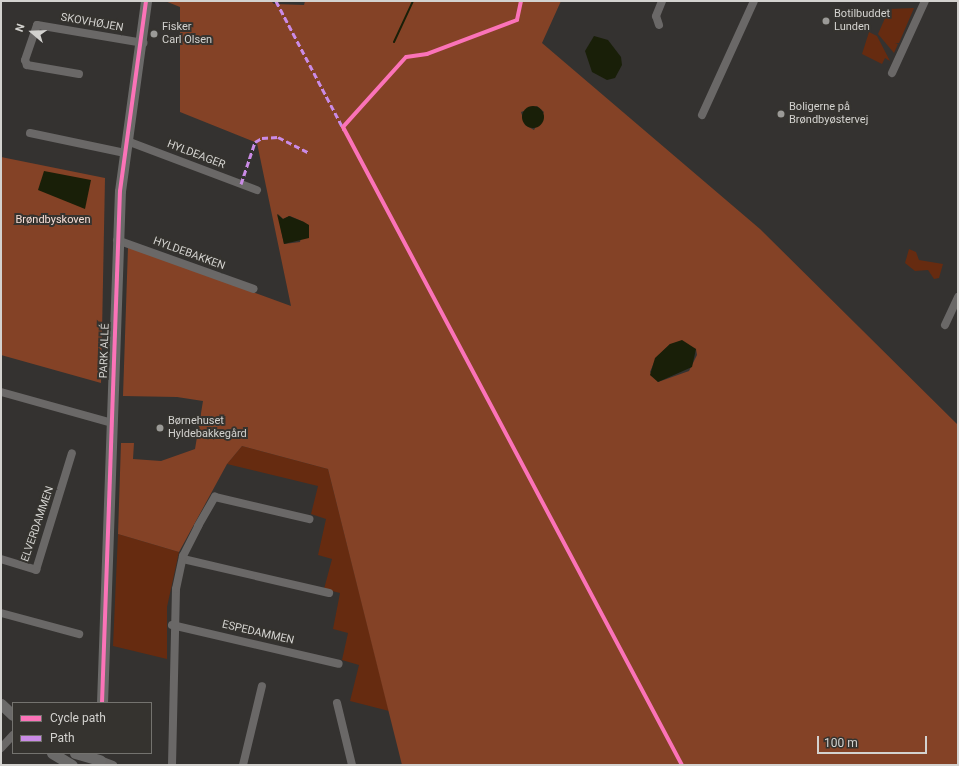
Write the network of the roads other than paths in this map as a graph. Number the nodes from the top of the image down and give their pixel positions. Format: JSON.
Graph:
{"nodes":[{"id":1,"x":146,"y":1,"type":"edge"},
{"id":2,"x":662,"y":1,"type":"edge"},
{"id":3,"x":754,"y":1,"type":"edge"},
{"id":4,"x":925,"y":1,"type":"edge"},
{"id":5,"x":659,"y":25,"type":"dead end"},
{"id":6,"x":143,"y":43,"type":"junction"},
{"id":7,"x":79,"y":74,"type":"dead end"},
{"id":8,"x":892,"y":74,"type":"dead end"},
{"id":9,"x":702,"y":116,"type":"dead end"},
{"id":10,"x":30,"y":133,"type":"dead end"},
{"id":11,"x":127,"y":141,"type":"junction"},
{"id":12,"x":125,"y":153,"type":"junction"},
{"id":13,"x":257,"y":190,"type":"dead end"},
{"id":14,"x":118,"y":240,"type":"junction"},
{"id":15,"x":254,"y":289,"type":"dead end"},
{"id":16,"x":958,"y":297,"type":"edge"},
{"id":17,"x":945,"y":324,"type":"dead end"},
{"id":18,"x":1,"y":392,"type":"edge"},
{"id":19,"x":112,"y":423,"type":"junction"},
{"id":20,"x":72,"y":453,"type":"dead end"},
{"id":21,"x":309,"y":519,"type":"dead end"},
{"id":22,"x":1,"y":559,"type":"edge"},
{"id":23,"x":183,"y":559,"type":"junction"},
{"id":24,"x":330,"y":593,"type":"dead end"},
{"id":25,"x":1,"y":613,"type":"edge"},
{"id":26,"x":172,"y":625,"type":"junction"},
{"id":27,"x":78,"y":634,"type":"dead end"},
{"id":28,"x":339,"y":664,"type":"dead end"},
{"id":29,"x":262,"y":686,"type":"dead end"},
{"id":30,"x":102,"y":702,"type":"edge"},
{"id":31,"x":337,"y":703,"type":"dead end"},
{"id":32,"x":1,"y":704,"type":"edge"},
{"id":33,"x":12,"y":714,"type":"edge"},
{"id":34,"x":12,"y":736,"type":"edge"},
{"id":35,"x":1,"y":748,"type":"edge"},
{"id":36,"x":54,"y":754,"type":"edge"},
{"id":37,"x":79,"y":754,"type":"edge"},
{"id":38,"x":100,"y":759,"type":"edge"},
{"id":39,"x":72,"y":765,"type":"edge"},
{"id":40,"x":113,"y":765,"type":"edge"},
{"id":41,"x":172,"y":765,"type":"edge"},
{"id":42,"x":243,"y":765,"type":"edge"},
{"id":43,"x":352,"y":765,"type":"edge"}],
"edges":[{"from":1,"to":6,"type":"street","name":"PARK ALLÉ"},
{"from":2,"to":5,"type":"street"},
{"from":3,"to":9,"type":"street"},
{"from":4,"to":8,"type":"street"},
{"from":6,"to":7,"type":"street","name":"SKOVHØJEN"},
{"from":6,"to":11,"type":"street","name":"PARK ALLÉ"},
{"from":10,"to":12,"type":"street"},
{"from":11,"to":12,"type":"street","name":"PARK ALLÉ"},
{"from":11,"to":13,"type":"street","name":"HYLDEAGER"},
{"from":12,"to":14,"type":"street","name":"PARK ALLÉ"},
{"from":14,"to":15,"type":"street","name":"HYLDEBAKKEN"},
{"from":14,"to":19,"type":"street","name":"PARK ALLÉ"},
{"from":16,"to":17,"type":"street"},
{"from":18,"to":19,"type":"street"},
{"from":19,"to":30,"type":"street","name":"PARK ALLÉ"},
{"from":20,"to":22,"type":"street","name":"ELVERDAMMEN"},
{"from":21,"to":23,"type":"street"},
{"from":23,"to":24,"type":"street"},
{"from":23,"to":26,"type":"street"},
{"from":25,"to":27,"type":"street"},
{"from":26,"to":28,"type":"street","name":"ESPEDAMMEN"},
{"from":26,"to":41,"type":"street"},
{"from":29,"to":42,"type":"street"},
{"from":31,"to":43,"type":"street"},
{"from":32,"to":33,"type":"street"},
{"from":34,"to":35,"type":"street"},
{"from":36,"to":39,"type":"street"},
{"from":37,"to":38,"type":"street"},
{"from":38,"to":40,"type":"street"}]}
